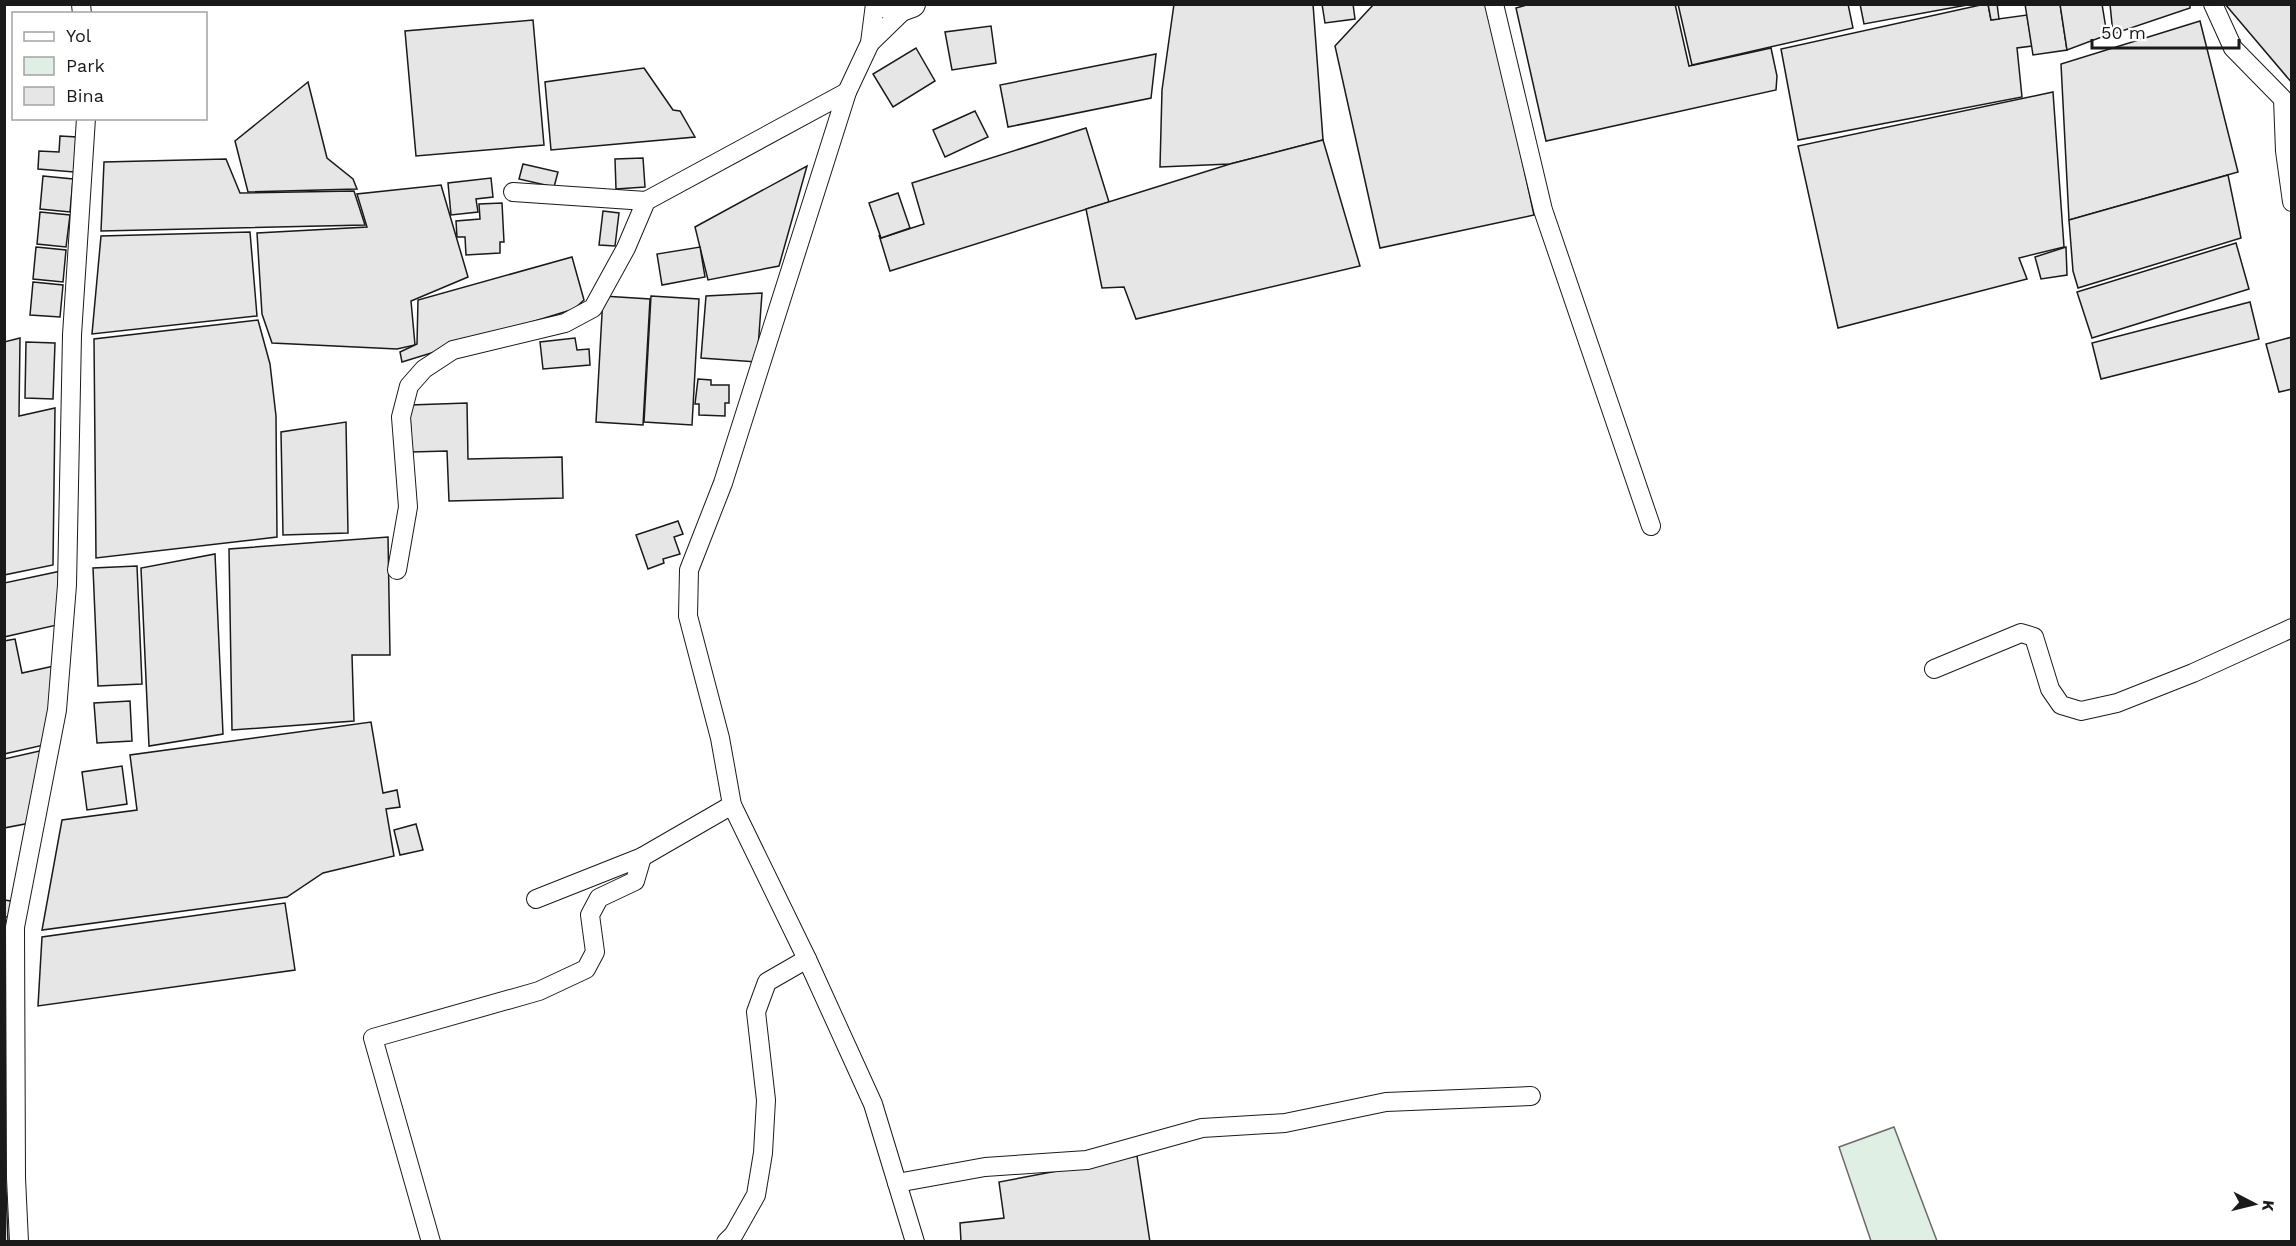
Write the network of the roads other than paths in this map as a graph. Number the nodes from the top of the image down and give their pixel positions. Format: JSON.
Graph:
{"nodes":[{"id":1,"x":875,"y":4,"type":"edge"},
{"id":2,"x":1494,"y":4,"type":"edge"},
{"id":3,"x":2213,"y":4,"type":"edge"},
{"id":4,"x":901,"y":6,"type":"edge"},
{"id":5,"x":870,"y":43,"type":"junction"},
{"id":6,"x":848,"y":92,"type":"junction"},
{"id":7,"x":86,"y":120,"type":"edge"},
{"id":8,"x":513,"y":192,"type":"dead end"},
{"id":9,"x":646,"y":201,"type":"junction"},
{"id":10,"x":2292,"y":202,"type":"edge"},
{"id":11,"x":1651,"y":526,"type":"dead end"},
{"id":12,"x":397,"y":570,"type":"dead end"},
{"id":13,"x":2292,"y":628,"type":"edge"},
{"id":14,"x":1934,"y":669,"type":"dead end"},
{"id":15,"x":732,"y":805,"type":"junction"},
{"id":16,"x":642,"y":857,"type":"junction"},
{"id":17,"x":536,"y":899,"type":"dead end"},
{"id":18,"x":10,"y":927,"type":"edge"},
{"id":19,"x":807,"y":959,"type":"junction"},
{"id":20,"x":1531,"y":1096,"type":"dead end"},
{"id":21,"x":897,"y":1183,"type":"junction"},
{"id":22,"x":19,"y":1242,"type":"edge"},
{"id":23,"x":431,"y":1242,"type":"edge"},
{"id":24,"x":726,"y":1242,"type":"edge"},
{"id":25,"x":915,"y":1242,"type":"edge"}],
"edges":[{"from":1,"to":5,"type":"street"},
{"from":2,"to":11,"type":"street"},
{"from":3,"to":10,"type":"street"},
{"from":4,"to":5,"type":"street"},
{"from":5,"to":6,"type":"street"},
{"from":6,"to":9,"type":"street"},
{"from":6,"to":15,"type":"street"},
{"from":7,"to":18,"type":"street"},
{"from":8,"to":9,"type":"street"},
{"from":9,"to":12,"type":"street"},
{"from":13,"to":14,"type":"street"},
{"from":15,"to":16,"type":"street"},
{"from":15,"to":19,"type":"street"},
{"from":16,"to":17,"type":"street"},
{"from":16,"to":23,"type":"street"},
{"from":18,"to":22,"type":"street"},
{"from":19,"to":21,"type":"street"},
{"from":19,"to":24,"type":"street"},
{"from":20,"to":21,"type":"street"},
{"from":21,"to":25,"type":"street"}]}
